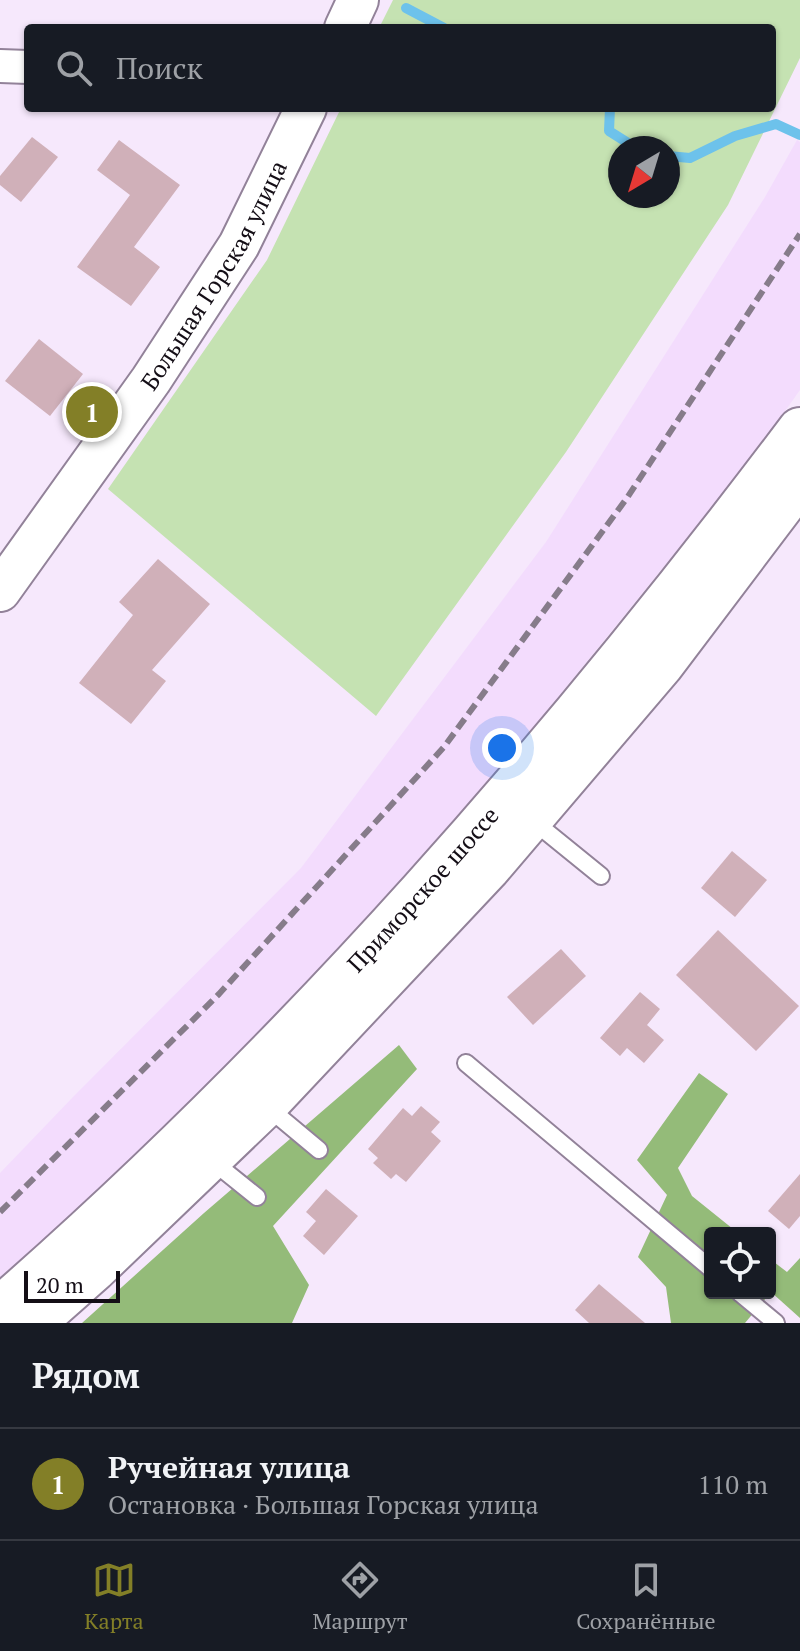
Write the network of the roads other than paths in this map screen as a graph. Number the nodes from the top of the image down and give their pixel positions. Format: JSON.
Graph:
{"nodes":[{"id":1,"x":358,"y":0,"type":"edge"},
{"id":2,"x":347,"y":24,"type":"edge"},
{"id":3,"x":0,"y":66,"type":"edge"},
{"id":4,"x":24,"y":67,"type":"edge"},
{"id":5,"x":304,"y":112,"type":"edge"},
{"id":6,"x":800,"y":430,"type":"edge"},
{"id":7,"x":797,"y":492,"type":"edge"},
{"id":8,"x":0,"y":591,"type":"edge"},
{"id":9,"x":531,"y":819,"type":"junction"},
{"id":10,"x":601,"y":876,"type":"dead end"},
{"id":11,"x":466,"y":1063,"type":"dead end"},
{"id":12,"x":265,"y":1105,"type":"junction"},
{"id":13,"x":319,"y":1150,"type":"dead end"},
{"id":14,"x":210,"y":1159,"type":"junction"},
{"id":15,"x":257,"y":1197,"type":"dead end"},
{"id":16,"x":704,"y":1263,"type":"edge"},
{"id":17,"x":747,"y":1299,"type":"edge"},
{"id":18,"x":0,"y":1309,"type":"edge"},
{"id":19,"x":33,"y":1323,"type":"edge"},
{"id":20,"x":776,"y":1323,"type":"edge"}],
"edges":[{"from":1,"to":2,"type":"street"},
{"from":3,"to":4,"type":"street"},
{"from":5,"to":8,"type":"street","name":"Большая Горская улица"},
{"from":6,"to":18,"type":"highway","name":"Приморское шоссе"},
{"from":7,"to":9,"type":"highway","name":"Приморское шоссе"},
{"from":9,"to":10,"type":"lane"},
{"from":9,"to":12,"type":"highway","name":"Приморское шоссе"},
{"from":11,"to":16,"type":"lane"},
{"from":12,"to":13,"type":"lane"},
{"from":12,"to":14,"type":"highway","name":"Приморское шоссе"},
{"from":14,"to":15,"type":"lane"},
{"from":14,"to":19,"type":"highway","name":"Приморское шоссе"},
{"from":17,"to":20,"type":"lane"}]}
